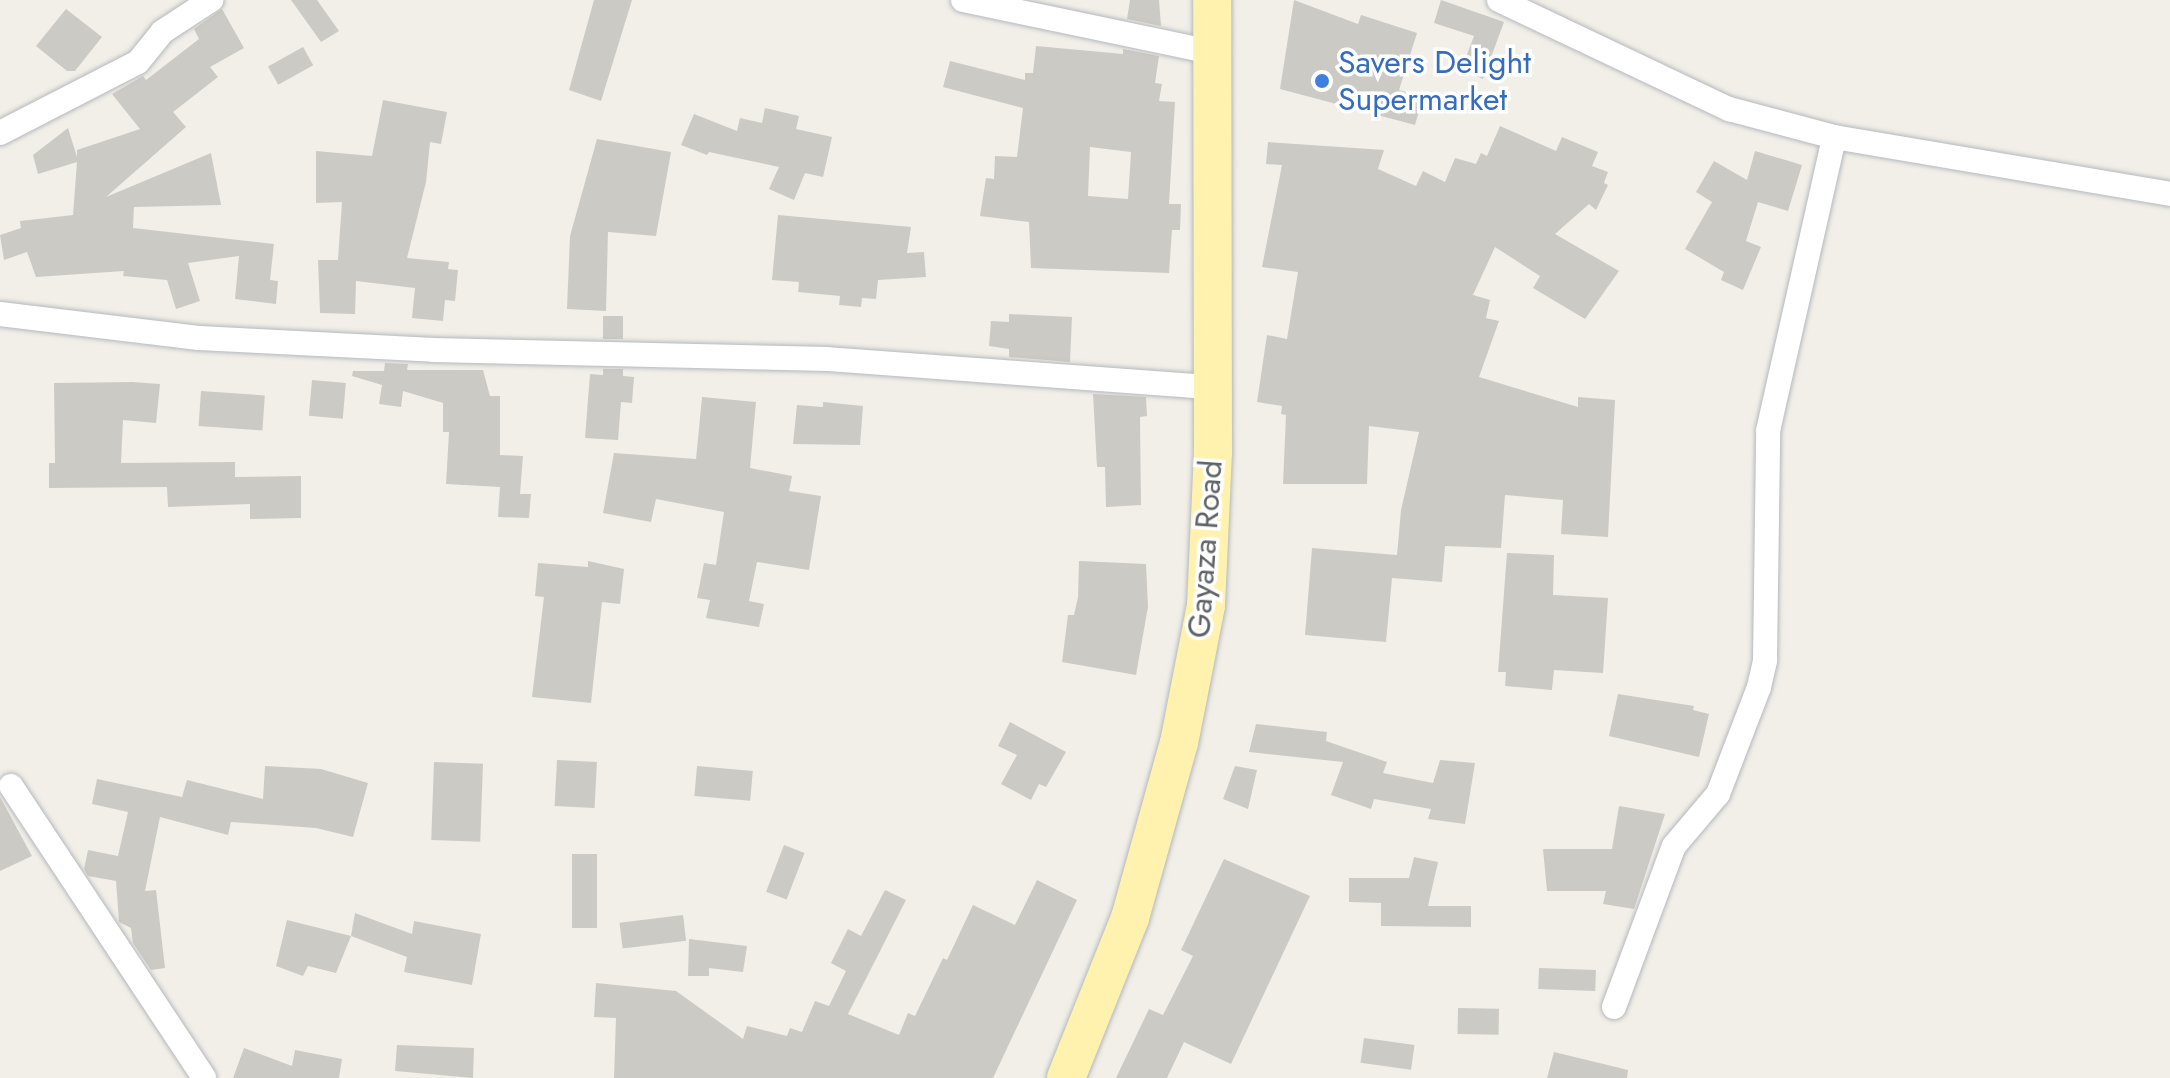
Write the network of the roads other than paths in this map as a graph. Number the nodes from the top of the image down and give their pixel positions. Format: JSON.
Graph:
{"nodes":[{"id":1,"x":211,"y":0,"type":"edge"},
{"id":2,"x":963,"y":0,"type":"edge"},
{"id":3,"x":1212,"y":0,"type":"edge"},
{"id":4,"x":1499,"y":0,"type":"edge"},
{"id":5,"x":1211,"y":52,"type":"junction"},
{"id":6,"x":0,"y":133,"type":"edge"},
{"id":7,"x":1834,"y":137,"type":"junction"},
{"id":8,"x":2170,"y":194,"type":"edge"},
{"id":9,"x":0,"y":314,"type":"edge"},
{"id":10,"x":1210,"y":387,"type":"junction"},
{"id":11,"x":11,"y":786,"type":"dead end"},
{"id":12,"x":1614,"y":1007,"type":"dead end"},
{"id":13,"x":204,"y":1078,"type":"edge"},
{"id":14,"x":1066,"y":1078,"type":"edge"}],
"edges":[{"from":1,"to":6,"type":"street"},
{"from":2,"to":5,"type":"street"},
{"from":3,"to":5,"type":"main road","name":"Gayaza Road"},
{"from":4,"to":7,"type":"street"},
{"from":5,"to":10,"type":"main road","name":"Gayaza Road"},
{"from":7,"to":8,"type":"street"},
{"from":7,"to":12,"type":"street"},
{"from":9,"to":10,"type":"street"},
{"from":10,"to":14,"type":"main road","name":"Gayaza Road"},
{"from":11,"to":13,"type":"street"}]}
